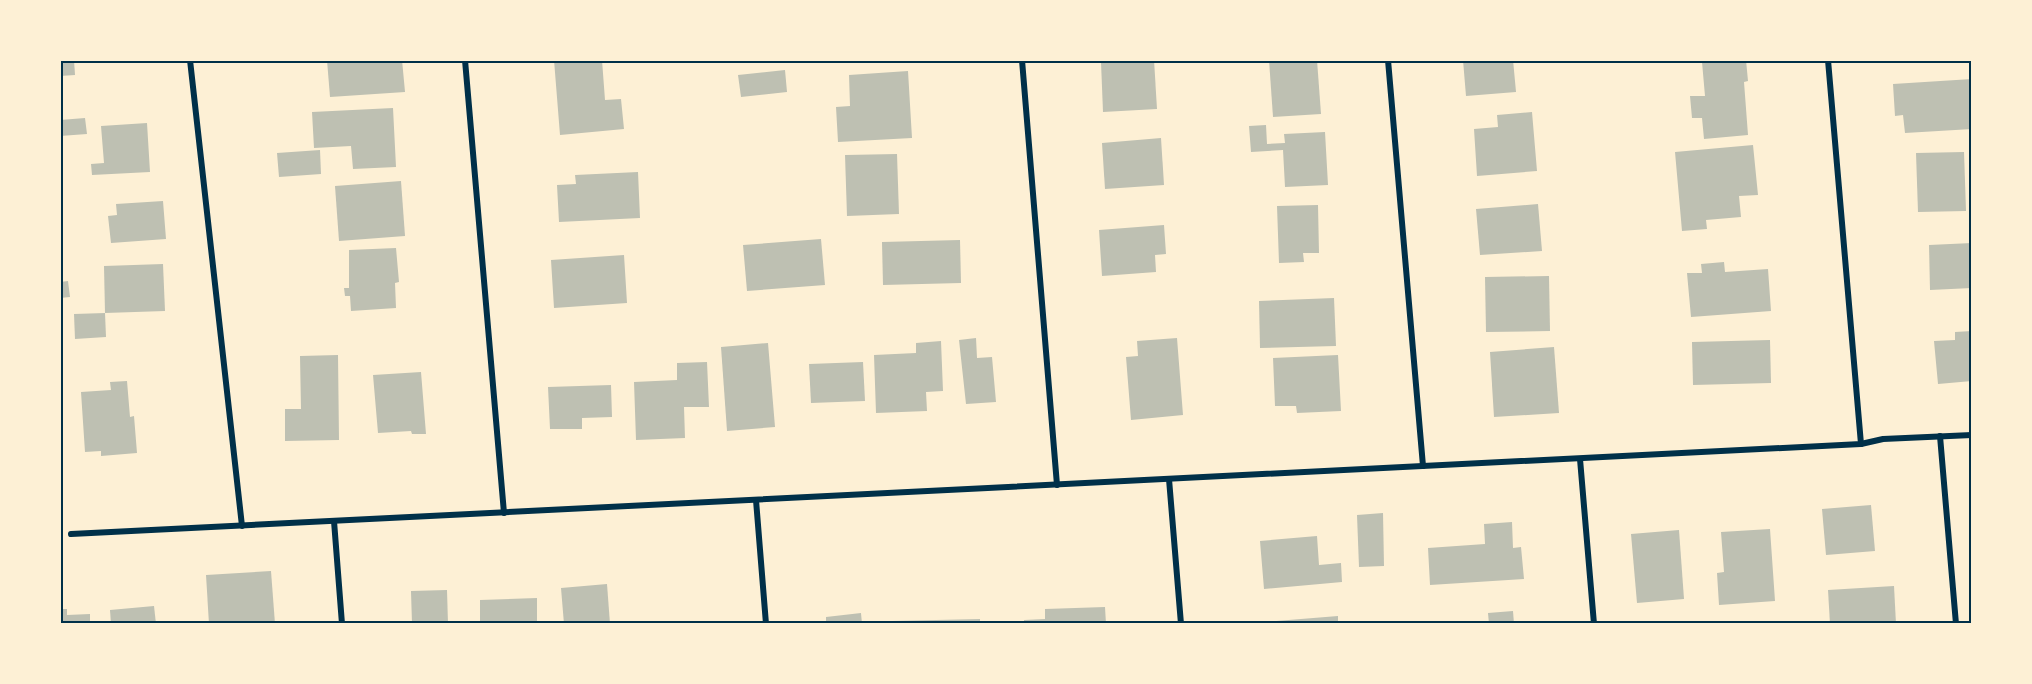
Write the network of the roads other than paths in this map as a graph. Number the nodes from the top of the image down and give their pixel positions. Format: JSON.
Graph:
{"nodes":[{"id":1,"x":190,"y":60,"type":"edge"},
{"id":2,"x":465,"y":60,"type":"edge"},
{"id":3,"x":1022,"y":60,"type":"edge"},
{"id":4,"x":1388,"y":60,"type":"edge"},
{"id":5,"x":1828,"y":60,"type":"edge"},
{"id":6,"x":1972,"y":435,"type":"edge"},
{"id":7,"x":1940,"y":436,"type":"junction"},
{"id":8,"x":1861,"y":444,"type":"junction"},
{"id":9,"x":1580,"y":459,"type":"junction"},
{"id":10,"x":1423,"y":466,"type":"junction"},
{"id":11,"x":1169,"y":479,"type":"junction"},
{"id":12,"x":1058,"y":485,"type":"junction"},
{"id":13,"x":756,"y":500,"type":"junction"},
{"id":14,"x":504,"y":513,"type":"junction"},
{"id":15,"x":334,"y":521,"type":"junction"},
{"id":16,"x":242,"y":526,"type":"junction"},
{"id":17,"x":71,"y":534,"type":"dead end"},
{"id":18,"x":342,"y":624,"type":"edge"},
{"id":19,"x":766,"y":624,"type":"edge"},
{"id":20,"x":1181,"y":624,"type":"edge"},
{"id":21,"x":1594,"y":624,"type":"edge"},
{"id":22,"x":1956,"y":624,"type":"edge"}],
"edges":[{"from":1,"to":16,"type":"street"},
{"from":2,"to":14,"type":"street"},
{"from":3,"to":12,"type":"street"},
{"from":4,"to":10,"type":"street"},
{"from":5,"to":8,"type":"street"},
{"from":6,"to":7,"type":"street"},
{"from":7,"to":8,"type":"street"},
{"from":7,"to":22,"type":"street"},
{"from":8,"to":9,"type":"street"},
{"from":9,"to":10,"type":"street"},
{"from":9,"to":21,"type":"street"},
{"from":10,"to":11,"type":"street"},
{"from":11,"to":12,"type":"street"},
{"from":11,"to":20,"type":"street"},
{"from":12,"to":13,"type":"street"},
{"from":13,"to":14,"type":"street"},
{"from":13,"to":19,"type":"street"},
{"from":14,"to":15,"type":"street"},
{"from":15,"to":16,"type":"street"},
{"from":15,"to":18,"type":"street"},
{"from":16,"to":17,"type":"street"}]}
